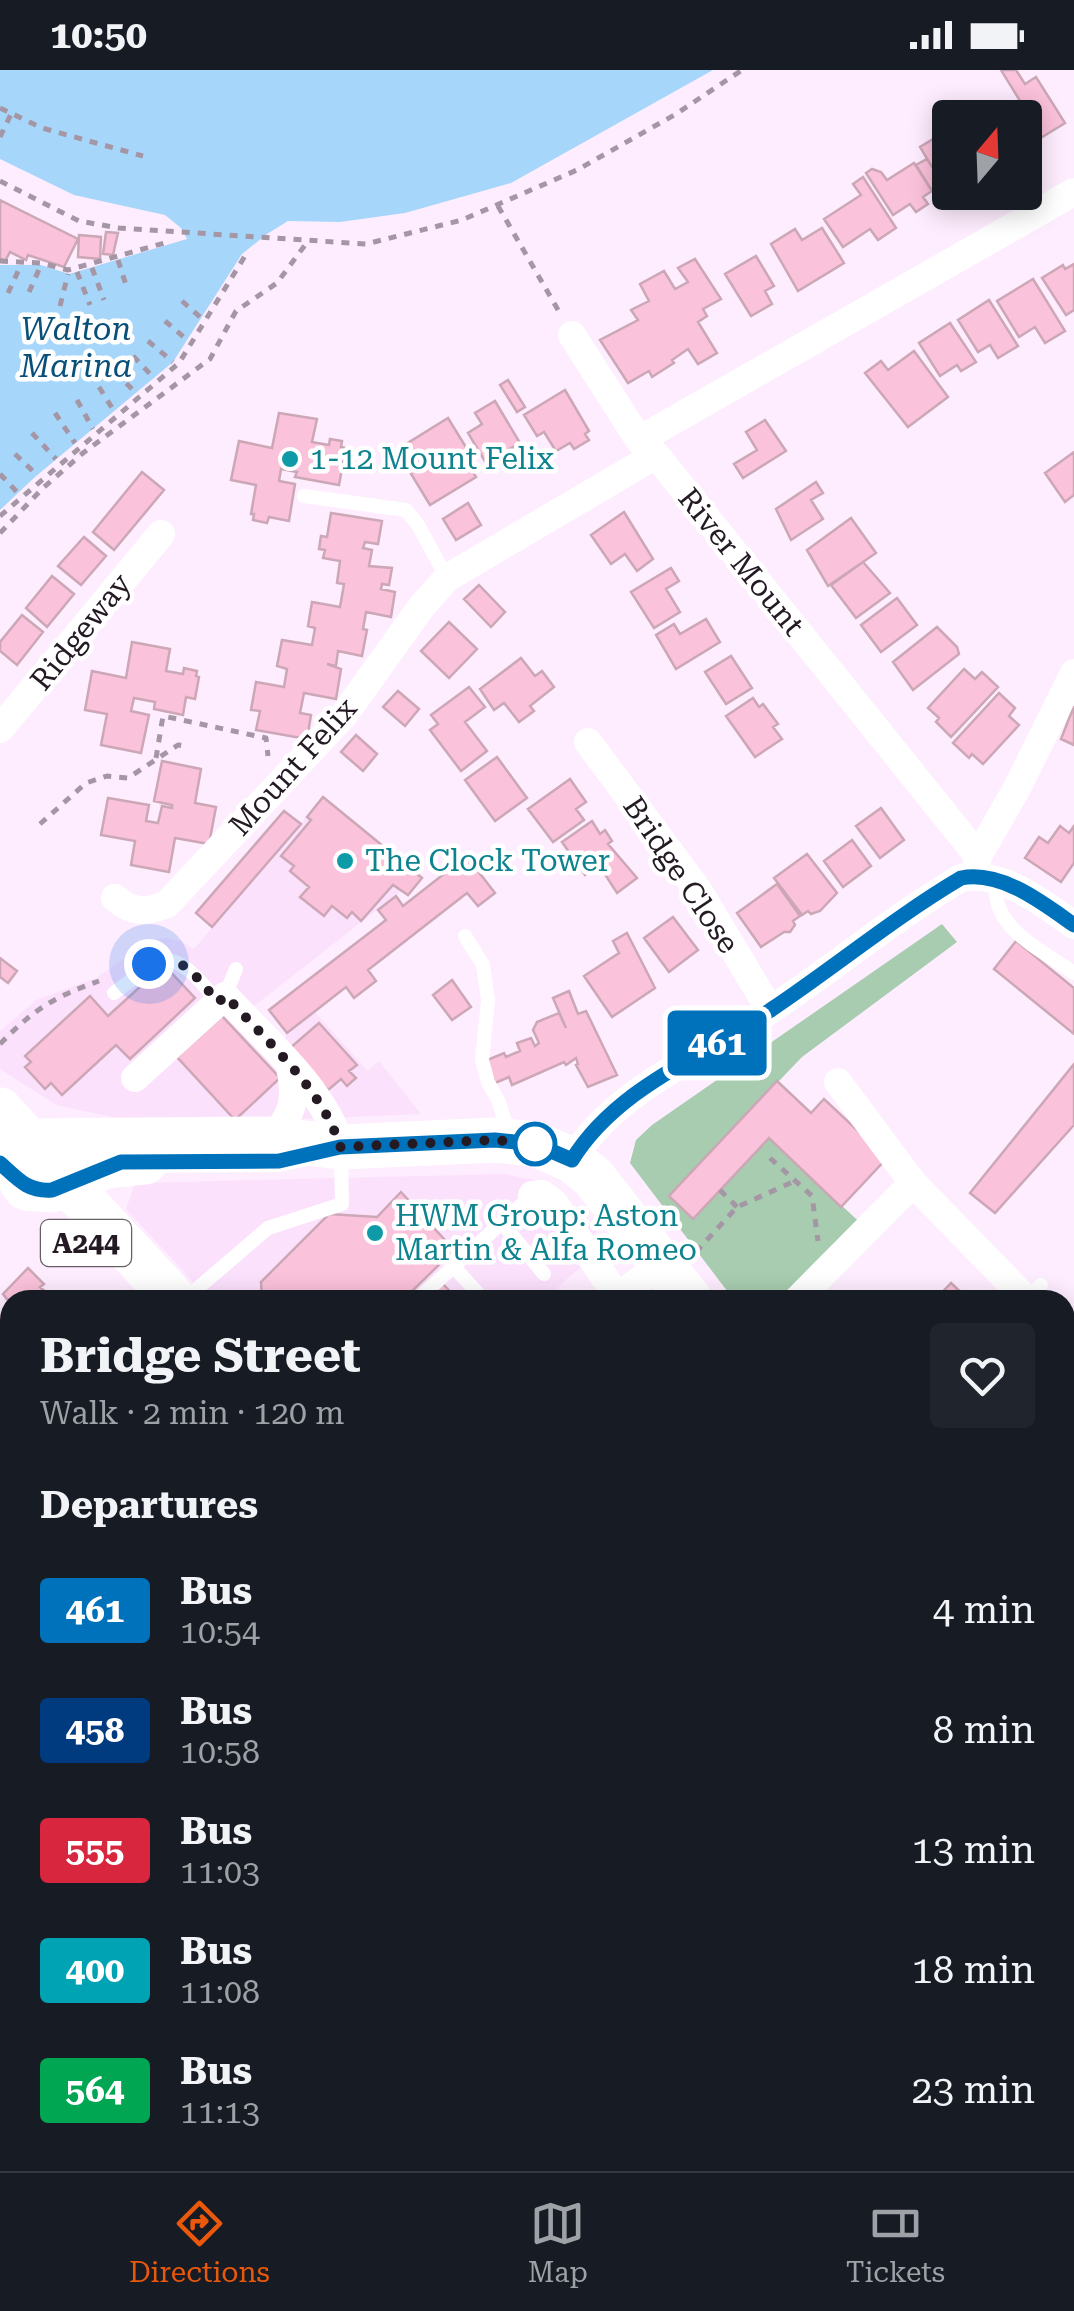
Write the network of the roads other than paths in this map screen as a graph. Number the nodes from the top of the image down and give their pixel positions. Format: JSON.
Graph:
{"nodes":[{"id":1,"x":1074,"y":192,"type":"edge"},
{"id":2,"x":572,"y":336,"type":"road end"},
{"id":3,"x":648,"y":448,"type":"junction"},
{"id":4,"x":304,"y":496,"type":"dead end"},
{"id":5,"x":161,"y":534,"type":"dead end"},
{"id":6,"x":447,"y":578,"type":"junction"},
{"id":7,"x":1074,"y":674,"type":"edge"},
{"id":8,"x":0,"y":730,"type":"edge"},
{"id":9,"x":588,"y":742,"type":"dead end"},
{"id":10,"x":983,"y":870,"type":"junction"},
{"id":11,"x":115,"y":898,"type":"dead end"},
{"id":12,"x":1074,"y":925,"type":"edge"},
{"id":13,"x":465,"y":936,"type":"dead end"},
{"id":14,"x":236,"y":969,"type":"dead end"},
{"id":15,"x":1074,"y":973,"type":"edge"},
{"id":16,"x":114,"y":993,"type":"dead end"},
{"id":17,"x":222,"y":999,"type":"junction"},
{"id":18,"x":770,"y":1010,"type":"junction"},
{"id":19,"x":290,"y":1068,"type":"junction"},
{"id":20,"x":134,"y":1078,"type":"dead end"},
{"id":21,"x":838,"y":1082,"type":"dead end"},
{"id":22,"x":270,"y":1139,"type":"junction"},
{"id":23,"x":510,"y":1142,"type":"junction"},
{"id":24,"x":340,"y":1147,"type":"junction"},
{"id":25,"x":572,"y":1160,"type":"junction"},
{"id":26,"x":24,"y":1162,"type":"edge"},
{"id":27,"x":913,"y":1182,"type":"junction"},
{"id":28,"x":532,"y":1195,"type":"joint"},
{"id":29,"x":502,"y":1222,"type":"junction"},
{"id":30,"x":454,"y":1267,"type":"junction"},
{"id":31,"x":544,"y":1274,"type":"dead end"},
{"id":32,"x":681,"y":1274,"type":"edge"},
{"id":33,"x":135,"y":1290,"type":"edge"},
{"id":34,"x":164,"y":1290,"type":"edge"},
{"id":35,"x":196,"y":1290,"type":"edge"},
{"id":36,"x":428,"y":1290,"type":"edge"},
{"id":37,"x":475,"y":1290,"type":"edge"},
{"id":38,"x":614,"y":1290,"type":"edge"},
{"id":39,"x":640,"y":1290,"type":"edge"},
{"id":40,"x":807,"y":1290,"type":"edge"},
{"id":41,"x":1026,"y":1290,"type":"edge"}],
"edges":[{"from":1,"to":3,"type":"street"},
{"from":2,"to":3,"type":"street","name":"River Mount"},
{"from":3,"to":6,"type":"street"},
{"from":3,"to":10,"type":"street","name":"River Mount"},
{"from":4,"to":6,"type":"lane"},
{"from":5,"to":8,"type":"street","name":"Ridgeway"},
{"from":6,"to":11,"type":"street","name":"Mount Felix"},
{"from":7,"to":10,"type":"street"},
{"from":9,"to":18,"type":"street","name":"Bridge Close"},
{"from":10,"to":12,"type":"street"},
{"from":10,"to":15,"type":"lane"},
{"from":10,"to":18,"type":"street"},
{"from":13,"to":23,"type":"lane"},
{"from":14,"to":17,"type":"lane"},
{"from":16,"to":17,"type":"lane"},
{"from":17,"to":19,"type":"street"},
{"from":17,"to":20,"type":"street"},
{"from":18,"to":25,"type":"street"},
{"from":19,"to":22,"type":"street"},
{"from":19,"to":24,"type":"street"},
{"from":21,"to":27,"type":"street"},
{"from":22,"to":24,"type":"main road"},
{"from":22,"to":26,"type":"main road"},
{"from":23,"to":24,"type":"main road"},
{"from":23,"to":25,"type":"main road"},
{"from":24,"to":26,"type":"main road"},
{"from":24,"to":35,"type":"lane"},
{"from":25,"to":32,"type":"main road"},
{"from":26,"to":33,"type":"main road","number":"A244"},
{"from":26,"to":34,"type":"main road","number":"A244"},
{"from":27,"to":40,"type":"street"},
{"from":27,"to":41,"type":"street"},
{"from":28,"to":29,"type":"lane"},
{"from":28,"to":38,"type":"street"},
{"from":29,"to":30,"type":"lane"},
{"from":29,"to":31,"type":"lane"},
{"from":30,"to":36,"type":"lane"},
{"from":30,"to":37,"type":"lane"},
{"from":32,"to":39,"type":"street"}]}
